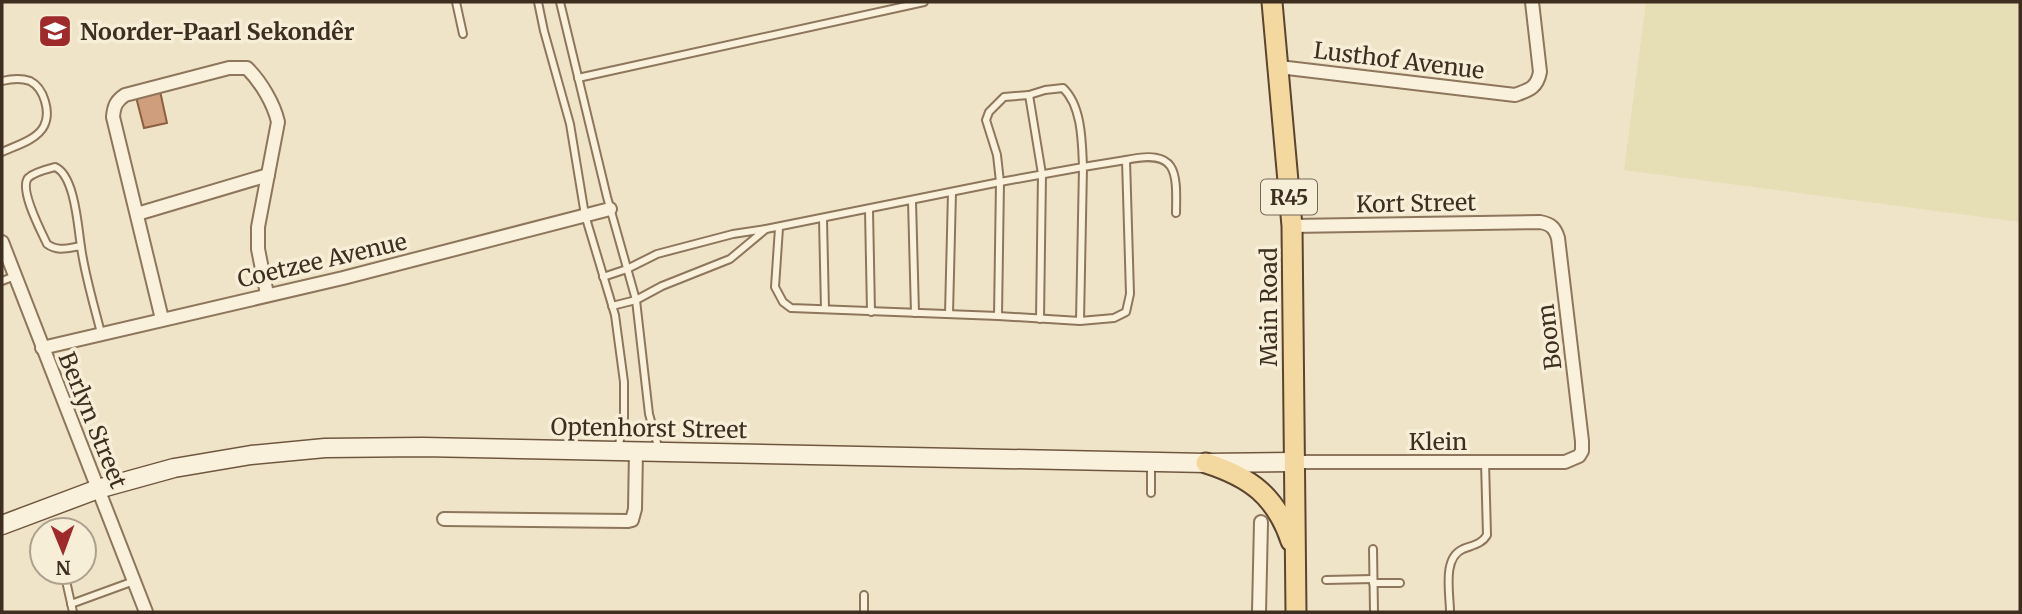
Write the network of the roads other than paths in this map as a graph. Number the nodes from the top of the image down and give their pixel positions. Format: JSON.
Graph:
{"nodes":[{"id":1,"x":456,"y":2,"type":"edge"},
{"id":2,"x":538,"y":2,"type":"edge"},
{"id":3,"x":560,"y":2,"type":"edge"},
{"id":4,"x":924,"y":2,"type":"edge"},
{"id":5,"x":1272,"y":2,"type":"edge"},
{"id":6,"x":1532,"y":2,"type":"edge"},
{"id":7,"x":463,"y":34,"type":"dead end"},
{"id":8,"x":1279,"y":67,"type":"junction"},
{"id":9,"x":579,"y":78,"type":"junction"},
{"id":10,"x":2,"y":81,"type":"edge"},
{"id":11,"x":1029,"y":95,"type":"junction"},
{"id":12,"x":2,"y":152,"type":"edge"},
{"id":13,"x":1125,"y":160,"type":"junction"},
{"id":14,"x":1083,"y":167,"type":"junction"},
{"id":15,"x":1042,"y":174,"type":"junction"},
{"id":16,"x":268,"y":175,"type":"junction"},
{"id":17,"x":1000,"y":182,"type":"junction"},
{"id":18,"x":952,"y":192,"type":"junction"},
{"id":19,"x":912,"y":201,"type":"junction"},
{"id":20,"x":610,"y":209,"type":"junction"},
{"id":21,"x":869,"y":210,"type":"junction"},
{"id":22,"x":1176,"y":213,"type":"dead end"},
{"id":23,"x":137,"y":214,"type":"junction"},
{"id":24,"x":585,"y":215,"type":"junction"},
{"id":25,"x":823,"y":219,"type":"junction"},
{"id":26,"x":1540,"y":222,"type":"joint"},
{"id":27,"x":1292,"y":226,"type":"junction"},
{"id":28,"x":779,"y":228,"type":"junction"},
{"id":29,"x":765,"y":229,"type":"junction"},
{"id":30,"x":2,"y":242,"type":"edge"},
{"id":31,"x":81,"y":246,"type":"junction"},
{"id":32,"x":627,"y":269,"type":"junction"},
{"id":33,"x":15,"y":276,"type":"junction"},
{"id":34,"x":603,"y":277,"type":"junction"},
{"id":35,"x":2,"y":281,"type":"edge"},
{"id":36,"x":267,"y":294,"type":"junction"},
{"id":37,"x":636,"y":300,"type":"junction"},
{"id":38,"x":612,"y":306,"type":"junction"},
{"id":39,"x":825,"y":309,"type":"junction"},
{"id":40,"x":871,"y":312,"type":"junction"},
{"id":41,"x":915,"y":313,"type":"junction"},
{"id":42,"x":949,"y":314,"type":"junction"},
{"id":43,"x":998,"y":316,"type":"junction"},
{"id":44,"x":162,"y":319,"type":"junction"},
{"id":45,"x":1040,"y":319,"type":"junction"},
{"id":46,"x":1080,"y":321,"type":"junction"},
{"id":47,"x":101,"y":333,"type":"junction"},
{"id":48,"x":42,"y":348,"type":"junction"},
{"id":49,"x":636,"y":451,"type":"junction"},
{"id":50,"x":617,"y":452,"type":"junction"},
{"id":51,"x":659,"y":452,"type":"junction"},
{"id":52,"x":1579,"y":456,"type":"joint"},
{"id":53,"x":1151,"y":462,"type":"junction"},
{"id":54,"x":1295,"y":462,"type":"junction"},
{"id":55,"x":1485,"y":462,"type":"junction"},
{"id":56,"x":1206,"y":463,"type":"junction"},
{"id":57,"x":98,"y":489,"type":"junction"},
{"id":58,"x":1151,"y":492,"type":"dead end"},
{"id":59,"x":444,"y":519,"type":"dead end"},
{"id":60,"x":1261,"y":522,"type":"dead end"},
{"id":61,"x":5,"y":523,"type":"edge"},
{"id":62,"x":1373,"y":549,"type":"dead end"},
{"id":63,"x":1297,"y":559,"type":"junction"},
{"id":64,"x":1326,"y":580,"type":"dead end"},
{"id":65,"x":134,"y":581,"type":"junction"},
{"id":66,"x":1373,"y":581,"type":"junction"},
{"id":67,"x":1400,"y":583,"type":"dead end"},
{"id":68,"x":67,"y":586,"type":"edge"},
{"id":69,"x":864,"y":595,"type":"dead end"},
{"id":70,"x":71,"y":604,"type":"junction"},
{"id":71,"x":73,"y":612,"type":"edge"},
{"id":72,"x":146,"y":612,"type":"edge"},
{"id":73,"x":864,"y":612,"type":"edge"},
{"id":74,"x":1259,"y":612,"type":"edge"},
{"id":75,"x":1296,"y":612,"type":"edge"},
{"id":76,"x":1374,"y":612,"type":"edge"},
{"id":77,"x":1450,"y":612,"type":"edge"}],
"edges":[{"from":1,"to":7,"type":"lane"},
{"from":2,"to":24,"type":"lane"},
{"from":3,"to":9,"type":"lane"},
{"from":4,"to":9,"type":"lane"},
{"from":5,"to":8,"type":"main road","name":"Main Road","number":"R45"},
{"from":6,"to":8,"type":"street","name":"Lusthof Avenue"},
{"from":8,"to":27,"type":"main road","name":"Main Road","number":"R45"},
{"from":9,"to":20,"type":"lane"},
{"from":10,"to":12,"type":"lane"},
{"from":11,"to":14,"type":"lane"},
{"from":11,"to":15,"type":"lane"},
{"from":11,"to":17,"type":"lane"},
{"from":13,"to":14,"type":"lane"},
{"from":13,"to":22,"type":"lane"},
{"from":13,"to":46,"type":"lane"},
{"from":14,"to":15,"type":"lane"},
{"from":14,"to":46,"type":"lane"},
{"from":15,"to":17,"type":"lane"},
{"from":15,"to":45,"type":"lane"},
{"from":16,"to":23,"type":"street"},
{"from":16,"to":23,"type":"street"},
{"from":16,"to":36,"type":"street"},
{"from":17,"to":18,"type":"lane"},
{"from":17,"to":43,"type":"lane"},
{"from":18,"to":19,"type":"lane"},
{"from":18,"to":42,"type":"lane"},
{"from":19,"to":21,"type":"lane"},
{"from":19,"to":41,"type":"lane"},
{"from":20,"to":24,"type":"street","name":"Coetzee Avenue"},
{"from":20,"to":32,"type":"lane"},
{"from":21,"to":25,"type":"lane"},
{"from":21,"to":40,"type":"lane"},
{"from":23,"to":44,"type":"street"},
{"from":24,"to":34,"type":"lane"},
{"from":24,"to":36,"type":"street","name":"Coetzee Avenue"},
{"from":25,"to":28,"type":"lane"},
{"from":25,"to":39,"type":"lane"},
{"from":26,"to":27,"type":"street","name":"Kort Street"},
{"from":26,"to":52,"type":"street","name":"Boom"},
{"from":27,"to":54,"type":"main road","name":"Main Road","number":"R45"},
{"from":28,"to":29,"type":"lane"},
{"from":28,"to":39,"type":"lane"},
{"from":29,"to":32,"type":"lane"},
{"from":29,"to":37,"type":"lane"},
{"from":30,"to":33,"type":"street","name":"Berlyn Street"},
{"from":31,"to":31,"type":"lane"},
{"from":31,"to":47,"type":"lane"},
{"from":32,"to":34,"type":"lane"},
{"from":32,"to":37,"type":"lane"},
{"from":33,"to":35,"type":"lane"},
{"from":33,"to":48,"type":"street","name":"Berlyn Street"},
{"from":34,"to":38,"type":"lane"},
{"from":36,"to":44,"type":"street","name":"Coetzee Avenue"},
{"from":37,"to":38,"type":"lane"},
{"from":37,"to":51,"type":"lane"},
{"from":38,"to":50,"type":"lane"},
{"from":39,"to":40,"type":"lane"},
{"from":40,"to":41,"type":"lane"},
{"from":41,"to":42,"type":"lane"},
{"from":42,"to":43,"type":"lane"},
{"from":43,"to":45,"type":"lane"},
{"from":44,"to":47,"type":"street","name":"Coetzee Avenue"},
{"from":45,"to":46,"type":"lane"},
{"from":47,"to":48,"type":"street","name":"Coetzee Avenue"},
{"from":48,"to":57,"type":"street","name":"Berlyn Street"},
{"from":49,"to":50,"type":"main road","name":"Optenhorst Street"},
{"from":49,"to":51,"type":"main road","name":"Optenhorst Street"},
{"from":49,"to":59,"type":"street"},
{"from":50,"to":57,"type":"main road","name":"Optenhorst Street"},
{"from":51,"to":53,"type":"main road","name":"Optenhorst Street"},
{"from":52,"to":55,"type":"street","name":"Klein"},
{"from":53,"to":56,"type":"main road","name":"Optenhorst Street"},
{"from":53,"to":58,"type":"lane"},
{"from":54,"to":55,"type":"street","name":"Klein"},
{"from":54,"to":56,"type":"main road","name":"Optenhorst Street"},
{"from":54,"to":63,"type":"main road","name":"Main Road","number":"R45"},
{"from":55,"to":77,"type":"lane"},
{"from":56,"to":63,"type":"main road"},
{"from":57,"to":61,"type":"main road","name":"Optenhorst Street"},
{"from":57,"to":65,"type":"street","name":"Berlyn Street"},
{"from":60,"to":74,"type":"street"},
{"from":62,"to":66,"type":"lane"},
{"from":63,"to":75,"type":"main road","name":"Main Road","number":"R45"},
{"from":64,"to":66,"type":"lane"},
{"from":65,"to":70,"type":"lane"},
{"from":65,"to":72,"type":"street","name":"Berlyn Street"},
{"from":66,"to":67,"type":"lane"},
{"from":66,"to":76,"type":"lane"},
{"from":68,"to":70,"type":"lane"},
{"from":69,"to":73,"type":"lane"},
{"from":70,"to":71,"type":"lane"}]}
